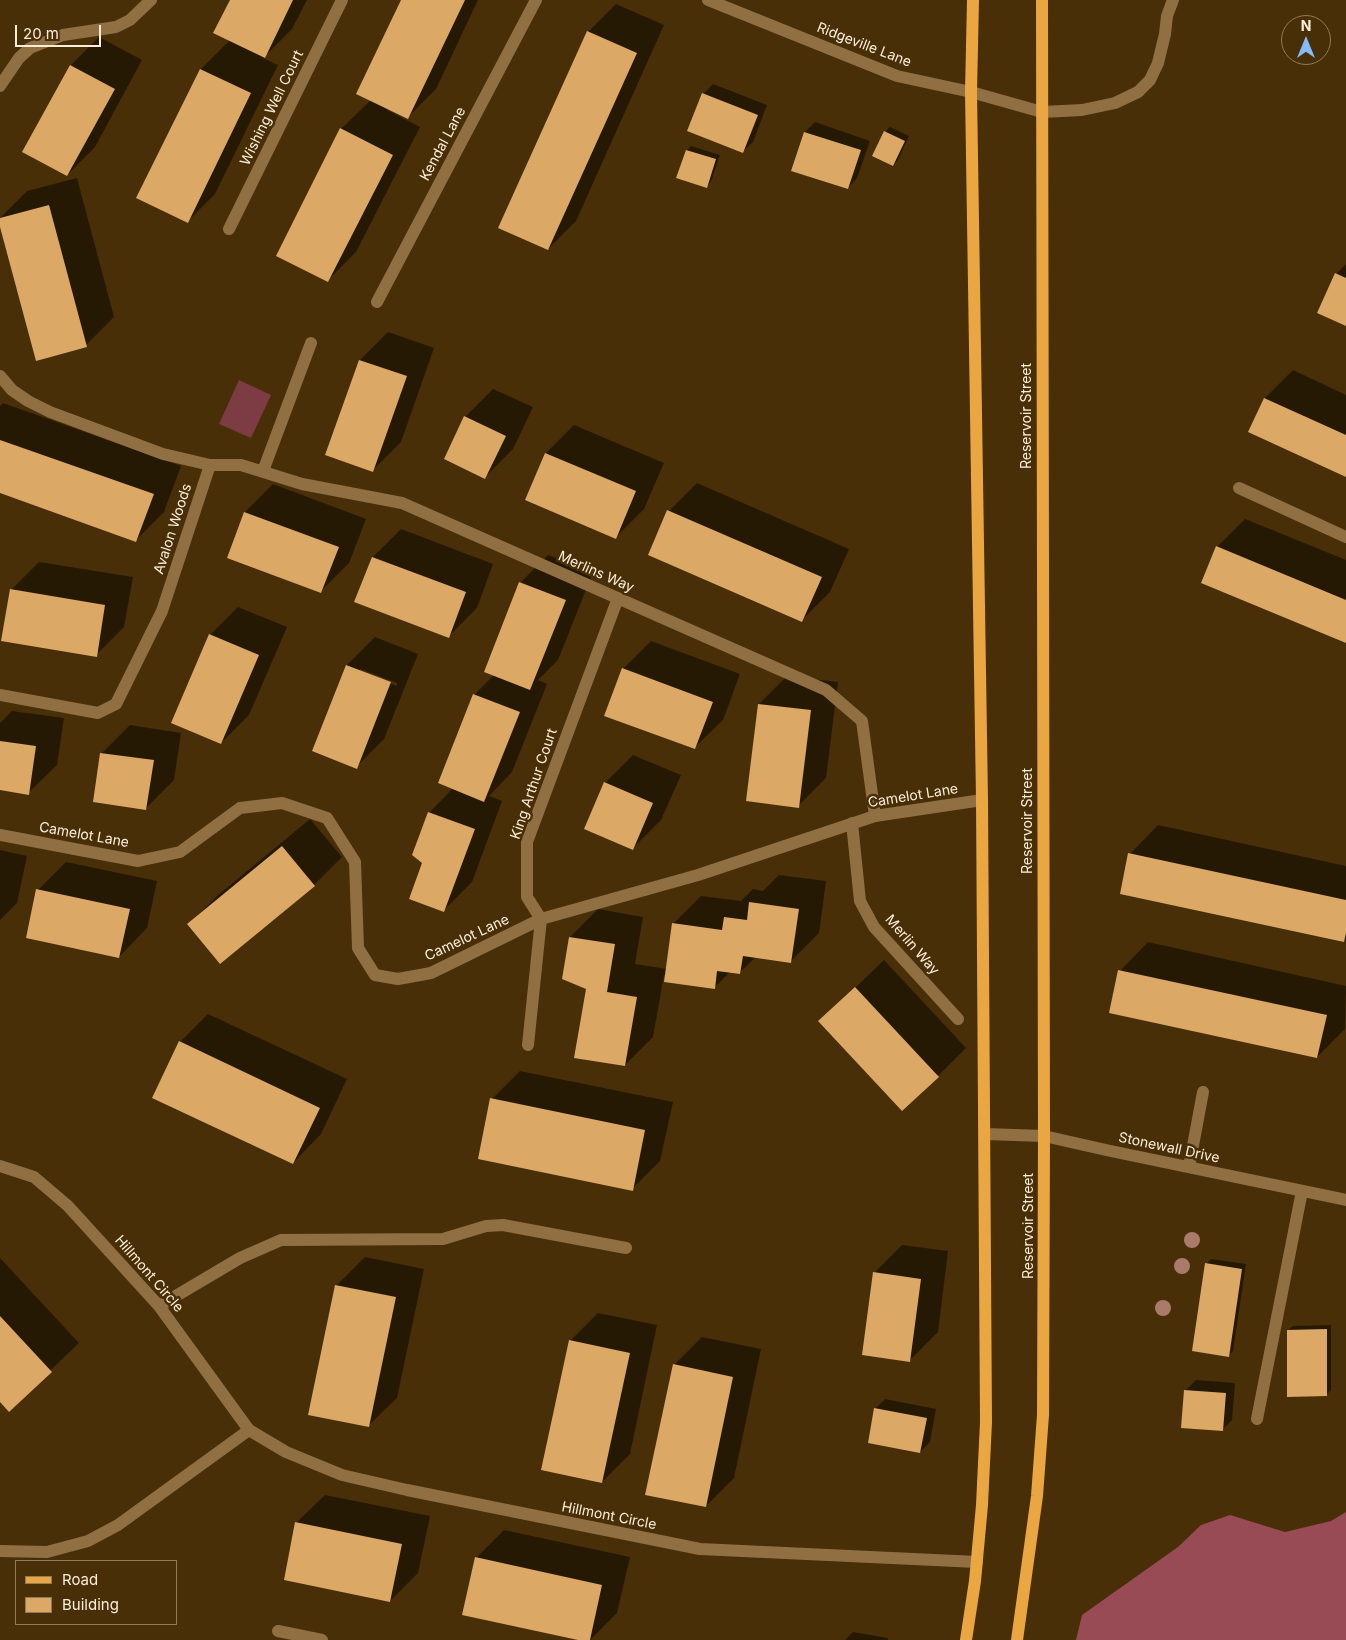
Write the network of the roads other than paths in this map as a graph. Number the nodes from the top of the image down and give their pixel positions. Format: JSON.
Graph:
{"nodes":[{"id":1,"x":150,"y":0,"type":"edge"},
{"id":2,"x":342,"y":0,"type":"edge"},
{"id":3,"x":536,"y":0,"type":"edge"},
{"id":4,"x":708,"y":0,"type":"edge"},
{"id":5,"x":973,"y":0,"type":"edge"},
{"id":6,"x":1042,"y":0,"type":"edge"},
{"id":7,"x":1173,"y":0,"type":"edge"},
{"id":8,"x":0,"y":86,"type":"edge"},
{"id":9,"x":972,"y":92,"type":"junction"},
{"id":10,"x":1042,"y":112,"type":"junction"},
{"id":11,"x":229,"y":230,"type":"dead end"},
{"id":12,"x":377,"y":302,"type":"dead end"},
{"id":13,"x":311,"y":343,"type":"dead end"},
{"id":14,"x":0,"y":376,"type":"edge"},
{"id":15,"x":210,"y":465,"type":"junction"},
{"id":16,"x":263,"y":471,"type":"junction"},
{"id":17,"x":1239,"y":488,"type":"dead end"},
{"id":18,"x":1346,"y":537,"type":"edge"},
{"id":19,"x":618,"y":598,"type":"junction"},
{"id":20,"x":0,"y":695,"type":"edge"},
{"id":21,"x":982,"y":800,"type":"junction"},
{"id":22,"x":875,"y":816,"type":"junction"},
{"id":23,"x":852,"y":823,"type":"junction"},
{"id":24,"x":0,"y":835,"type":"edge"},
{"id":25,"x":540,"y":919,"type":"junction"},
{"id":26,"x":958,"y":1019,"type":"dead end"},
{"id":27,"x":528,"y":1045,"type":"dead end"},
{"id":28,"x":1203,"y":1092,"type":"dead end"},
{"id":29,"x":985,"y":1134,"type":"junction"},
{"id":30,"x":1044,"y":1136,"type":"junction"},
{"id":31,"x":0,"y":1166,"type":"edge"},
{"id":32,"x":1189,"y":1167,"type":"junction"},
{"id":33,"x":1302,"y":1191,"type":"junction"},
{"id":34,"x":1346,"y":1200,"type":"edge"},
{"id":35,"x":626,"y":1248,"type":"dead end"},
{"id":36,"x":159,"y":1306,"type":"junction"},
{"id":37,"x":1257,"y":1419,"type":"dead end"},
{"id":38,"x":249,"y":1430,"type":"junction"},
{"id":39,"x":0,"y":1551,"type":"edge"},
{"id":40,"x":977,"y":1562,"type":"junction"},
{"id":41,"x":278,"y":1631,"type":"dead end"},
{"id":42,"x":322,"y":1640,"type":"edge"},
{"id":43,"x":966,"y":1640,"type":"edge"},
{"id":44,"x":1017,"y":1640,"type":"edge"}],
"edges":[{"from":1,"to":8,"type":"street"},
{"from":2,"to":11,"type":"street","name":"Wishing Well Court"},
{"from":3,"to":12,"type":"street","name":"Kendal Lane"},
{"from":4,"to":9,"type":"street","name":"Ridgeville Lane"},
{"from":5,"to":9,"type":"main road"},
{"from":6,"to":10,"type":"main road","name":"Reservoir Street"},
{"from":7,"to":10,"type":"street","name":"Ridgeville Lane"},
{"from":9,"to":10,"type":"street","name":"Ridgeville Lane"},
{"from":9,"to":21,"type":"main road"},
{"from":10,"to":30,"type":"main road","name":"Reservoir Street"},
{"from":13,"to":16,"type":"street"},
{"from":14,"to":15,"type":"street"},
{"from":15,"to":16,"type":"street","name":"Merlins Way"},
{"from":15,"to":20,"type":"street","name":"Avalon Woods"},
{"from":16,"to":19,"type":"street","name":"Merlins Way"},
{"from":17,"to":18,"type":"street"},
{"from":19,"to":22,"type":"street","name":"Merlins Way"},
{"from":19,"to":25,"type":"street","name":"King Arthur Court"},
{"from":21,"to":22,"type":"street","name":"Camelot Lane"},
{"from":21,"to":29,"type":"main road"},
{"from":22,"to":23,"type":"street","name":"Camelot Lane"},
{"from":23,"to":25,"type":"street","name":"Camelot Lane"},
{"from":23,"to":26,"type":"street","name":"Merlin Way"},
{"from":24,"to":25,"type":"street","name":"Camelot Lane"},
{"from":25,"to":27,"type":"street"},
{"from":28,"to":32,"type":"street"},
{"from":29,"to":30,"type":"street","name":"Stonewall Drive"},
{"from":29,"to":40,"type":"main road"},
{"from":30,"to":32,"type":"street","name":"Stonewall Drive"},
{"from":30,"to":44,"type":"main road","name":"Reservoir Street"},
{"from":31,"to":36,"type":"street","name":"Hillmont Circle"},
{"from":32,"to":33,"type":"street","name":"Stonewall Drive"},
{"from":33,"to":34,"type":"street","name":"Stonewall Drive"},
{"from":33,"to":37,"type":"street"},
{"from":35,"to":36,"type":"street"},
{"from":36,"to":38,"type":"street","name":"Hillmont Circle"},
{"from":38,"to":39,"type":"street"},
{"from":38,"to":40,"type":"street","name":"Hillmont Circle"},
{"from":40,"to":43,"type":"main road"},
{"from":41,"to":42,"type":"street"}]}
